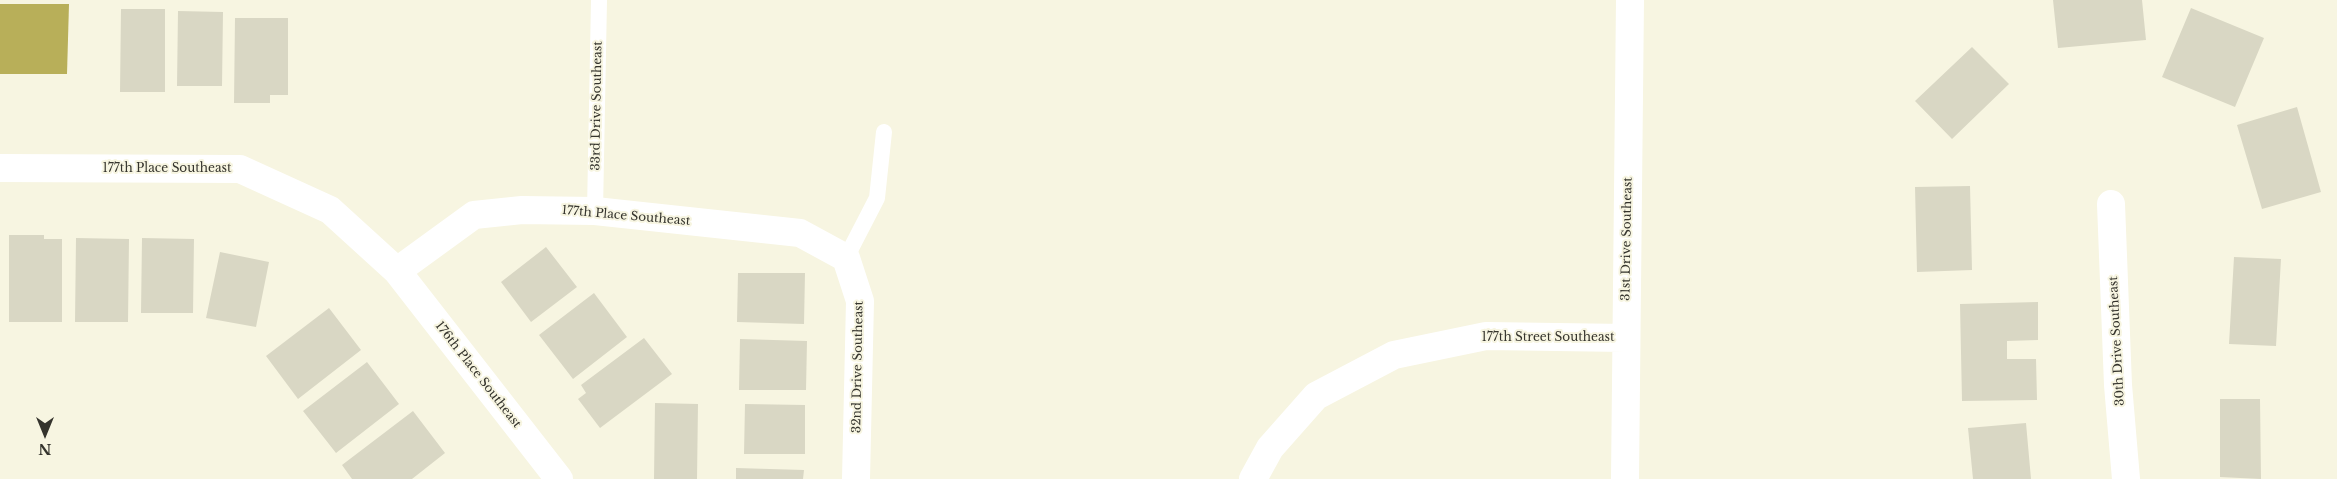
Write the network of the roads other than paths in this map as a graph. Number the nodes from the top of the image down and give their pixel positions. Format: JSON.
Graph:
{"nodes":[{"id":1,"x":599,"y":0,"type":"edge"},
{"id":2,"x":1630,"y":0,"type":"edge"},
{"id":3,"x":884,"y":132,"type":"dead end"},
{"id":4,"x":0,"y":168,"type":"edge"},
{"id":5,"x":2112,"y":204,"type":"dead end"},
{"id":6,"x":595,"y":211,"type":"junction"},
{"id":7,"x":846,"y":258,"type":"junction"},
{"id":8,"x":397,"y":271,"type":"junction"},
{"id":9,"x":1626,"y":338,"type":"junction"},
{"id":10,"x":559,"y":479,"type":"edge"},
{"id":11,"x":856,"y":479,"type":"edge"},
{"id":12,"x":1253,"y":479,"type":"edge"},
{"id":13,"x":1625,"y":479,"type":"edge"},
{"id":14,"x":2126,"y":479,"type":"edge"}],
"edges":[{"from":1,"to":6,"type":"lane","name":"33rd Drive Southeast"},
{"from":2,"to":9,"type":"street","name":"31st Drive Southeast"},
{"from":3,"to":7,"type":"lane"},
{"from":4,"to":8,"type":"street","name":"177th Place Southeast"},
{"from":5,"to":14,"type":"street","name":"30th Drive Southeast"},
{"from":6,"to":7,"type":"street","name":"177th Place Southeast"},
{"from":6,"to":8,"type":"street","name":"177th Place Southeast"},
{"from":7,"to":11,"type":"street","name":"32nd Drive Southeast"},
{"from":8,"to":10,"type":"street","name":"176th Place Southeast"},
{"from":9,"to":12,"type":"street","name":"177th Street Southeast"},
{"from":9,"to":13,"type":"street","name":"31st Drive Southeast"}]}
